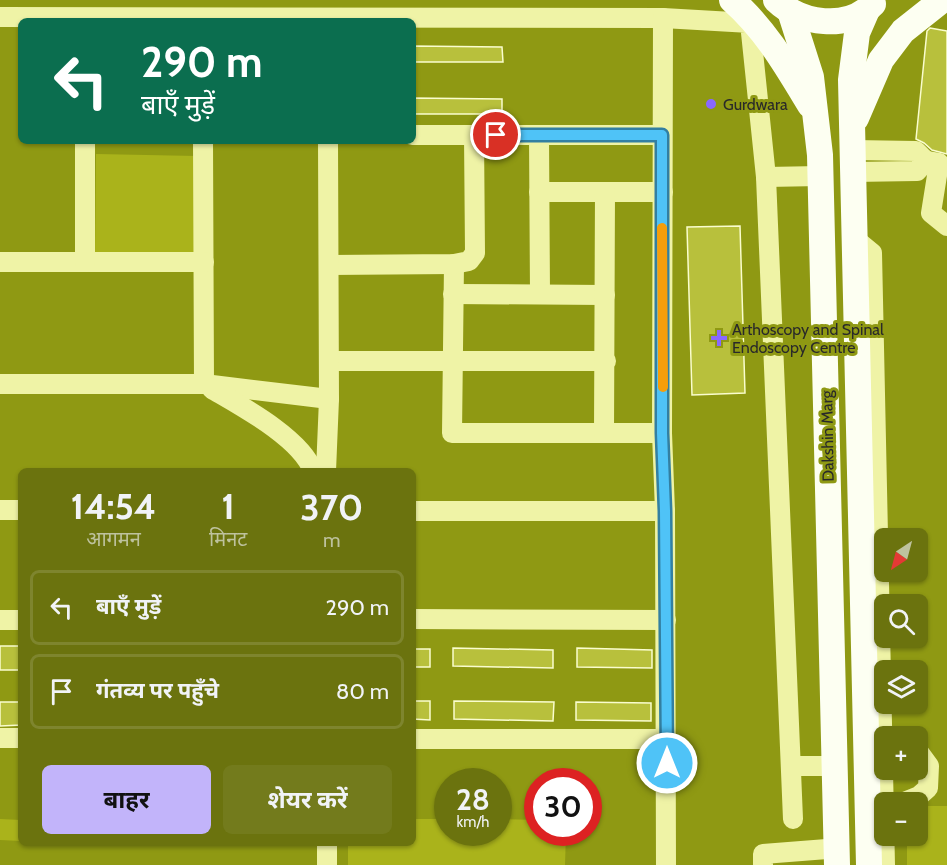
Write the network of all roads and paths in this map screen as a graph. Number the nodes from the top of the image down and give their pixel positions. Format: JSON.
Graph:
{"nodes":[{"id":1,"x":732,"y":0,"type":"edge"},
{"id":2,"x":942,"y":0,"type":"edge"},
{"id":3,"x":872,"y":5,"type":"edge"},
{"id":4,"x":783,"y":6,"type":"edge"},
{"id":5,"x":0,"y":17,"type":"edge"},
{"id":6,"x":44,"y":18,"type":"edge"},
{"id":7,"x":663,"y":18,"type":"junction"},
{"id":8,"x":416,"y":19,"type":"edge"},
{"id":9,"x":815,"y":113,"type":"junction"},
{"id":10,"x":416,"y":135,"type":"edge"},
{"id":11,"x":474,"y":135,"type":"junction"},
{"id":12,"x":539,"y":135,"type":"junction"},
{"id":13,"x":662,"y":135,"type":"junction"},
{"id":14,"x":85,"y":144,"type":"edge"},
{"id":15,"x":203,"y":144,"type":"edge"},
{"id":16,"x":328,"y":144,"type":"edge"},
{"id":17,"x":852,"y":150,"type":"junction"},
{"id":18,"x":937,"y":159,"type":"edge"},
{"id":19,"x":820,"y":176,"type":"junction"},
{"id":20,"x":766,"y":177,"type":"junction"},
{"id":21,"x":539,"y":192,"type":"junction"},
{"id":22,"x":605,"y":192,"type":"junction"},
{"id":23,"x":663,"y":192,"type":"junction"},
{"id":24,"x":947,"y":226,"type":"edge"},
{"id":25,"x":822,"y":237,"type":"junction"},
{"id":26,"x":855,"y":239,"type":"junction"},
{"id":27,"x":0,"y":262,"type":"edge"},
{"id":28,"x":85,"y":262,"type":"junction"},
{"id":29,"x":204,"y":262,"type":"junction"},
{"id":30,"x":454,"y":264,"type":"junction"},
{"id":31,"x":328,"y":265,"type":"junction"},
{"id":32,"x":453,"y":294,"type":"junction"},
{"id":33,"x":540,"y":294,"type":"junction"},
{"id":34,"x":605,"y":295,"type":"junction"},
{"id":35,"x":329,"y":360,"type":"junction"},
{"id":36,"x":453,"y":361,"type":"junction"},
{"id":37,"x":606,"y":361,"type":"junction"},
{"id":38,"x":0,"y":384,"type":"edge"},
{"id":39,"x":204,"y":384,"type":"junction"},
{"id":40,"x":329,"y":399,"type":"junction"},
{"id":41,"x":604,"y":433,"type":"junction"},
{"id":42,"x":662,"y":433,"type":"junction"},
{"id":43,"x":311,"y":468,"type":"edge"},
{"id":44,"x":326,"y":468,"type":"edge"},
{"id":45,"x":0,"y":510,"type":"edge"},
{"id":46,"x":18,"y":510,"type":"edge"},
{"id":47,"x":416,"y":511,"type":"edge"},
{"id":48,"x":665,"y":511,"type":"junction"},
{"id":49,"x":0,"y":620,"type":"edge"},
{"id":50,"x":18,"y":620,"type":"edge"},
{"id":51,"x":416,"y":620,"type":"edge"},
{"id":52,"x":666,"y":620,"type":"junction"},
{"id":53,"x":884,"y":726,"type":"edge"},
{"id":54,"x":0,"y":738,"type":"edge"},
{"id":55,"x":18,"y":738,"type":"edge"},
{"id":56,"x":416,"y":738,"type":"edge"},
{"id":57,"x":667,"y":739,"type":"junction"},
{"id":58,"x":928,"y":765,"type":"edge"},
{"id":59,"x":791,"y":766,"type":"junction"},
{"id":60,"x":825,"y":766,"type":"junction"},
{"id":61,"x":922,"y":792,"type":"edge"},
{"id":62,"x":793,"y":819,"type":"dead end"},
{"id":63,"x":327,"y":846,"type":"edge"},
{"id":64,"x":885,"y":846,"type":"edge"},
{"id":65,"x":830,"y":860,"type":"edge"},
{"id":66,"x":327,"y":865,"type":"edge"},
{"id":67,"x":666,"y":865,"type":"edge"},
{"id":68,"x":763,"y":865,"type":"edge"},
{"id":69,"x":869,"y":865,"type":"edge"},
{"id":70,"x":885,"y":865,"type":"edge"}],
"edges":[{"from":1,"to":9,"type":"main road"},
{"from":2,"to":17,"type":"main road"},
{"from":3,"to":4,"type":"main road"},
{"from":3,"to":17,"type":"main road","name":"Dakshin Marg"},
{"from":4,"to":9,"type":"main road","name":"Dakshin Marg"},
{"from":5,"to":6,"type":"street"},
{"from":7,"to":8,"type":"street"},
{"from":7,"to":13,"type":"street"},
{"from":7,"to":20,"type":"street"},
{"from":9,"to":19,"type":"main road","name":"Dakshin Marg"},
{"from":10,"to":11,"type":"street"},
{"from":11,"to":12,"type":"street"},
{"from":11,"to":30,"type":"street"},
{"from":12,"to":13,"type":"street"},
{"from":12,"to":21,"type":"street"},
{"from":13,"to":23,"type":"street"},
{"from":14,"to":28,"type":"street"},
{"from":15,"to":29,"type":"street"},
{"from":16,"to":31,"type":"street"},
{"from":17,"to":18,"type":"street"},
{"from":17,"to":26,"type":"main road","name":"Dakshin Marg"},
{"from":18,"to":24,"type":"street"},
{"from":19,"to":20,"type":"street"},
{"from":19,"to":25,"type":"main road","name":"Dakshin Marg"},
{"from":20,"to":59,"type":"street"},
{"from":21,"to":22,"type":"street"},
{"from":21,"to":33,"type":"street"},
{"from":22,"to":23,"type":"street"},
{"from":22,"to":34,"type":"street"},
{"from":23,"to":42,"type":"street"},
{"from":25,"to":60,"type":"street"},
{"from":25,"to":65,"type":"main road","name":"Dakshin Marg"},
{"from":26,"to":53,"type":"street"},
{"from":26,"to":69,"type":"main road","name":"Dakshin Marg"},
{"from":27,"to":28,"type":"street"},
{"from":28,"to":29,"type":"street"},
{"from":29,"to":39,"type":"street"},
{"from":30,"to":31,"type":"street"},
{"from":30,"to":32,"type":"street"},
{"from":31,"to":35,"type":"street"},
{"from":32,"to":33,"type":"street"},
{"from":32,"to":36,"type":"street"},
{"from":33,"to":34,"type":"street"},
{"from":34,"to":37,"type":"street"},
{"from":35,"to":36,"type":"street"},
{"from":35,"to":40,"type":"street"},
{"from":36,"to":37,"type":"street"},
{"from":36,"to":41,"type":"street"},
{"from":37,"to":41,"type":"street"},
{"from":38,"to":39,"type":"street"},
{"from":39,"to":40,"type":"street"},
{"from":39,"to":43,"type":"street"},
{"from":40,"to":44,"type":"street"},
{"from":41,"to":42,"type":"street"},
{"from":42,"to":48,"type":"street"},
{"from":45,"to":46,"type":"street"},
{"from":47,"to":48,"type":"street"},
{"from":48,"to":52,"type":"street"},
{"from":49,"to":50,"type":"street"},
{"from":51,"to":52,"type":"street"},
{"from":52,"to":57,"type":"street"},
{"from":54,"to":55,"type":"street"},
{"from":56,"to":57,"type":"street"},
{"from":57,"to":67,"type":"street"},
{"from":58,"to":61,"type":"street"},
{"from":59,"to":60,"type":"street"},
{"from":59,"to":62,"type":"street"},
{"from":60,"to":65,"type":"street"},
{"from":63,"to":66,"type":"street"},
{"from":64,"to":70,"type":"street"},
{"from":65,"to":68,"type":"street"}]}
